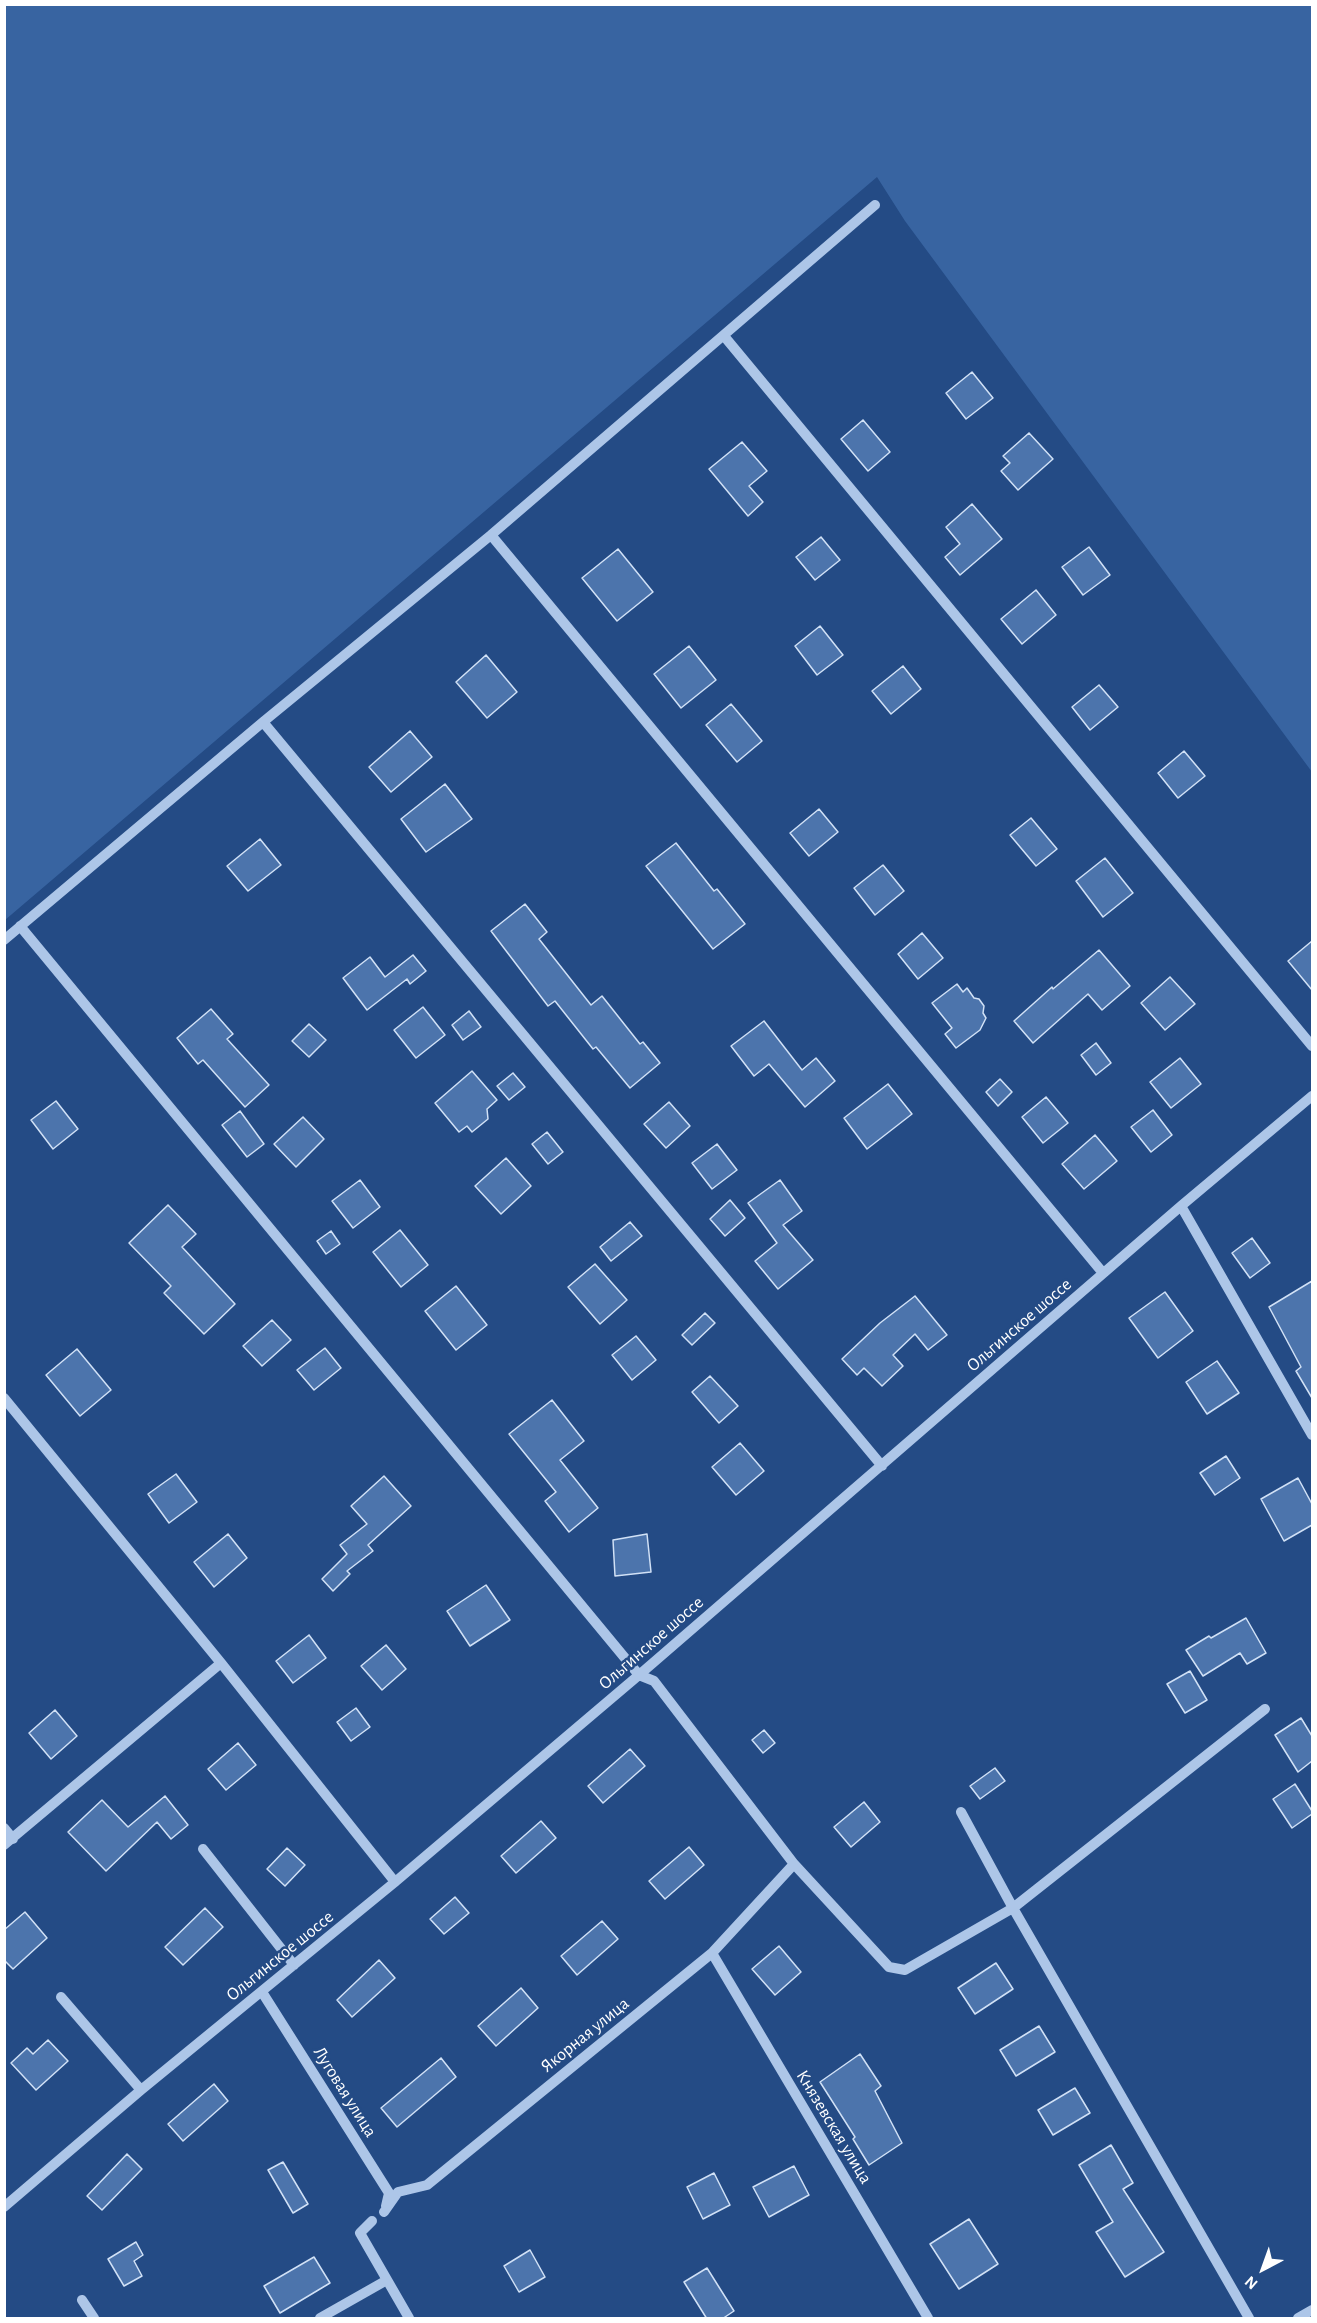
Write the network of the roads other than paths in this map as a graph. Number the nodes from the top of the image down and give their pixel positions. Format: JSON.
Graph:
{"nodes":[{"id":1,"x":875,"y":204,"type":"dead end"},
{"id":2,"x":724,"y":336,"type":"junction"},
{"id":3,"x":492,"y":535,"type":"junction"},
{"id":4,"x":264,"y":722,"type":"junction"},
{"id":5,"x":20,"y":926,"type":"junction"},
{"id":6,"x":4,"y":940,"type":"edge"},
{"id":7,"x":1312,"y":1046,"type":"edge"},
{"id":8,"x":1312,"y":1096,"type":"edge"},
{"id":9,"x":1181,"y":1206,"type":"junction"},
{"id":10,"x":1103,"y":1273,"type":"junction"},
{"id":11,"x":4,"y":1398,"type":"edge"},
{"id":12,"x":1312,"y":1435,"type":"edge"},
{"id":13,"x":882,"y":1466,"type":"junction"},
{"id":14,"x":221,"y":1664,"type":"junction"},
{"id":15,"x":639,"y":1675,"type":"junction"},
{"id":16,"x":1265,"y":1709,"type":"dead end"},
{"id":17,"x":961,"y":1812,"type":"dead end"},
{"id":18,"x":4,"y":1827,"type":"edge"},
{"id":19,"x":9,"y":1842,"type":"edge"},
{"id":20,"x":203,"y":1849,"type":"dead end"},
{"id":21,"x":794,"y":1864,"type":"junction"},
{"id":22,"x":395,"y":1882,"type":"junction"},
{"id":23,"x":1013,"y":1908,"type":"junction"},
{"id":24,"x":712,"y":1953,"type":"junction"},
{"id":25,"x":294,"y":1965,"type":"junction"},
{"id":26,"x":262,"y":1992,"type":"junction"},
{"id":27,"x":61,"y":1997,"type":"dead end"},
{"id":28,"x":141,"y":2090,"type":"junction"},
{"id":29,"x":4,"y":2207,"type":"edge"},
{"id":30,"x":384,"y":2212,"type":"joint"},
{"id":31,"x":372,"y":2222,"type":"dead end"},
{"id":32,"x":387,"y":2280,"type":"junction"},
{"id":33,"x":82,"y":2300,"type":"dead end"},
{"id":34,"x":1312,"y":2310,"type":"edge"},
{"id":35,"x":94,"y":2319,"type":"edge"},
{"id":36,"x":320,"y":2319,"type":"edge"},
{"id":37,"x":409,"y":2319,"type":"edge"},
{"id":38,"x":928,"y":2319,"type":"edge"},
{"id":39,"x":1248,"y":2319,"type":"edge"},
{"id":40,"x":1298,"y":2319,"type":"edge"}],
"edges":[{"from":1,"to":2,"type":"street"},
{"from":2,"to":3,"type":"street"},
{"from":2,"to":7,"type":"street"},
{"from":3,"to":4,"type":"street"},
{"from":3,"to":10,"type":"street"},
{"from":4,"to":5,"type":"street"},
{"from":4,"to":13,"type":"street"},
{"from":5,"to":6,"type":"street"},
{"from":5,"to":15,"type":"street"},
{"from":8,"to":9,"type":"street","name":"Ольгинское шоссе"},
{"from":9,"to":10,"type":"street","name":"Ольгинское шоссе"},
{"from":9,"to":12,"type":"street"},
{"from":10,"to":13,"type":"street","name":"Ольгинское шоссе"},
{"from":11,"to":14,"type":"street"},
{"from":13,"to":15,"type":"street","name":"Ольгинское шоссе"},
{"from":14,"to":19,"type":"street"},
{"from":14,"to":22,"type":"street"},
{"from":15,"to":21,"type":"street"},
{"from":15,"to":22,"type":"street","name":"Ольгинское шоссе"},
{"from":16,"to":23,"type":"street"},
{"from":17,"to":23,"type":"street"},
{"from":18,"to":19,"type":"street"},
{"from":20,"to":25,"type":"street"},
{"from":21,"to":23,"type":"street"},
{"from":21,"to":24,"type":"street","name":"Якорная улица"},
{"from":22,"to":25,"type":"street","name":"Ольгинское шоссе"},
{"from":23,"to":39,"type":"street"},
{"from":24,"to":30,"type":"street","name":"Якорная улица"},
{"from":24,"to":38,"type":"street","name":"Князевская улица"},
{"from":25,"to":26,"type":"street","name":"Ольгинское шоссе"},
{"from":26,"to":28,"type":"street","name":"Ольгинское шоссе"},
{"from":26,"to":30,"type":"street","name":"Луговая улица"},
{"from":27,"to":28,"type":"street"},
{"from":28,"to":29,"type":"street","name":"Ольгинское шоссе"},
{"from":31,"to":32,"type":"street"},
{"from":32,"to":36,"type":"street"},
{"from":32,"to":37,"type":"street"},
{"from":33,"to":35,"type":"street"},
{"from":34,"to":40,"type":"street"}]}
